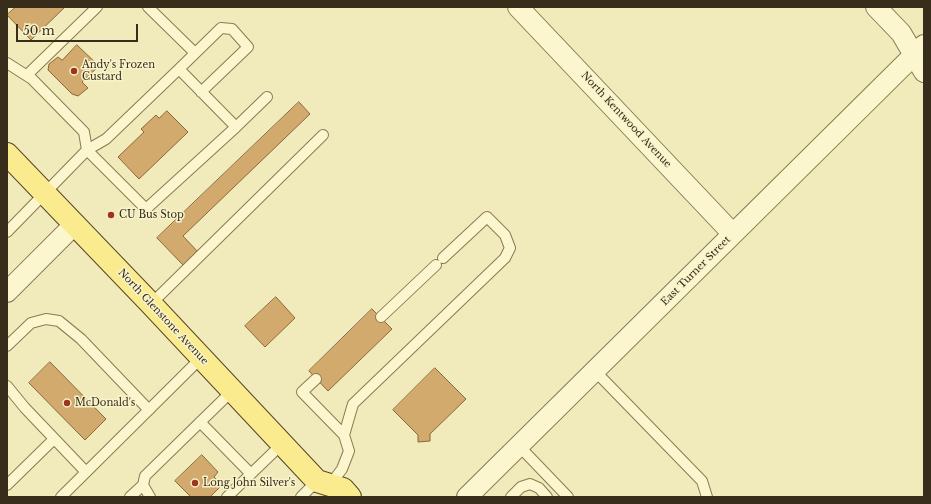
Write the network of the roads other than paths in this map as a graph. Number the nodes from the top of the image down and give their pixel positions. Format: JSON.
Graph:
{"nodes":[{"id":1,"x":97,"y":7,"type":"edge"},
{"id":2,"x":148,"y":7,"type":"edge"},
{"id":3,"x":518,"y":7,"type":"edge"},
{"id":4,"x":876,"y":7,"type":"edge"},
{"id":5,"x":919,"y":50,"type":"edge"},
{"id":6,"x":195,"y":53,"type":"junction"},
{"id":7,"x":7,"y":63,"type":"edge"},
{"id":8,"x":179,"y":69,"type":"junction"},
{"id":9,"x":924,"y":72,"type":"edge"},
{"id":10,"x":27,"y":76,"type":"junction"},
{"id":11,"x":201,"y":92,"type":"junction"},
{"id":12,"x":266,"y":97,"type":"dead end"},
{"id":13,"x":236,"y":127,"type":"junction"},
{"id":14,"x":323,"y":135,"type":"dead end"},
{"id":15,"x":87,"y":150,"type":"junction"},
{"id":16,"x":7,"y":154,"type":"edge"},
{"id":17,"x":45,"y":193,"type":"junction"},
{"id":18,"x":74,"y":224,"type":"junction"},
{"id":19,"x":8,"y":228,"type":"edge"},
{"id":20,"x":733,"y":234,"type":"junction"},
{"id":21,"x":7,"y":292,"type":"edge"},
{"id":22,"x":151,"y":304,"type":"junction"},
{"id":23,"x":380,"y":317,"type":"dead end"},
{"id":24,"x":7,"y":346,"type":"edge"},
{"id":25,"x":201,"y":358,"type":"junction"},
{"id":26,"x":595,"y":371,"type":"junction"},
{"id":27,"x":316,"y":379,"type":"dead end"},
{"id":28,"x":7,"y":386,"type":"edge"},
{"id":29,"x":232,"y":391,"type":"junction"},
{"id":30,"x":149,"y":410,"type":"junction"},
{"id":31,"x":200,"y":422,"type":"junction"},
{"id":32,"x":344,"y":435,"type":"junction"},
{"id":33,"x":54,"y":439,"type":"junction"},
{"id":34,"x":282,"y":444,"type":"junction"},
{"id":35,"x":519,"y":446,"type":"junction"},
{"id":36,"x":86,"y":472,"type":"junction"},
{"id":37,"x":251,"y":474,"type":"junction"},
{"id":38,"x":7,"y":484,"type":"edge"},
{"id":39,"x":143,"y":485,"type":"junction"},
{"id":40,"x":322,"y":488,"type":"edge"},
{"id":41,"x":61,"y":497,"type":"edge"},
{"id":42,"x":130,"y":497,"type":"edge"},
{"id":43,"x":150,"y":497,"type":"edge"},
{"id":44,"x":227,"y":497,"type":"edge"},
{"id":45,"x":301,"y":497,"type":"edge"},
{"id":46,"x":350,"y":497,"type":"edge"},
{"id":47,"x":467,"y":497,"type":"edge"},
{"id":48,"x":511,"y":497,"type":"edge"},
{"id":49,"x":547,"y":497,"type":"edge"},
{"id":50,"x":568,"y":497,"type":"edge"},
{"id":51,"x":707,"y":497,"type":"edge"}],
"edges":[{"from":1,"to":10,"type":"lane"},
{"from":2,"to":6,"type":"lane"},
{"from":3,"to":20,"type":"street","name":"North Kentwood Avenue"},
{"from":4,"to":5,"type":"street"},
{"from":5,"to":9,"type":"street"},
{"from":5,"to":20,"type":"street","name":"East Turner Street"},
{"from":6,"to":8,"type":"lane"},
{"from":6,"to":11,"type":"lane"},
{"from":7,"to":10,"type":"lane"},
{"from":8,"to":11,"type":"lane"},
{"from":8,"to":15,"type":"lane"},
{"from":10,"to":15,"type":"lane"},
{"from":11,"to":13,"type":"lane"},
{"from":12,"to":13,"type":"lane"},
{"from":13,"to":15,"type":"lane"},
{"from":14,"to":22,"type":"lane"},
{"from":15,"to":17,"type":"lane"},
{"from":16,"to":17,"type":"main road","name":"North Glenstone Avenue"},
{"from":17,"to":18,"type":"main road","name":"North Glenstone Avenue"},
{"from":17,"to":19,"type":"lane"},
{"from":18,"to":21,"type":"street"},
{"from":18,"to":22,"type":"main road","name":"North Glenstone Avenue"},
{"from":20,"to":26,"type":"street","name":"East Turner Street"},
{"from":22,"to":25,"type":"main road","name":"North Glenstone Avenue"},
{"from":23,"to":32,"type":"lane"},
{"from":24,"to":30,"type":"lane"},
{"from":25,"to":29,"type":"main road","name":"North Glenstone Avenue"},
{"from":25,"to":30,"type":"lane"},
{"from":26,"to":35,"type":"street","name":"East Turner Street"},
{"from":26,"to":51,"type":"lane"},
{"from":27,"to":32,"type":"lane"},
{"from":28,"to":33,"type":"lane"},
{"from":29,"to":31,"type":"lane"},
{"from":29,"to":34,"type":"main road","name":"North Glenstone Avenue"},
{"from":30,"to":36,"type":"lane"},
{"from":31,"to":37,"type":"lane"},
{"from":31,"to":39,"type":"lane"},
{"from":32,"to":40,"type":"lane"},
{"from":33,"to":36,"type":"lane"},
{"from":33,"to":38,"type":"lane"},
{"from":34,"to":37,"type":"lane"},
{"from":34,"to":40,"type":"main road","name":"North Glenstone Avenue"},
{"from":35,"to":47,"type":"street","name":"East Turner Street"},
{"from":35,"to":50,"type":"lane"},
{"from":36,"to":41,"type":"lane"},
{"from":37,"to":44,"type":"lane"},
{"from":39,"to":42,"type":"lane"},
{"from":39,"to":43,"type":"lane"},
{"from":40,"to":45,"type":"lane"},
{"from":40,"to":46,"type":"main road","name":"North Glenstone Avenue"},
{"from":48,"to":49,"type":"lane"}]}
